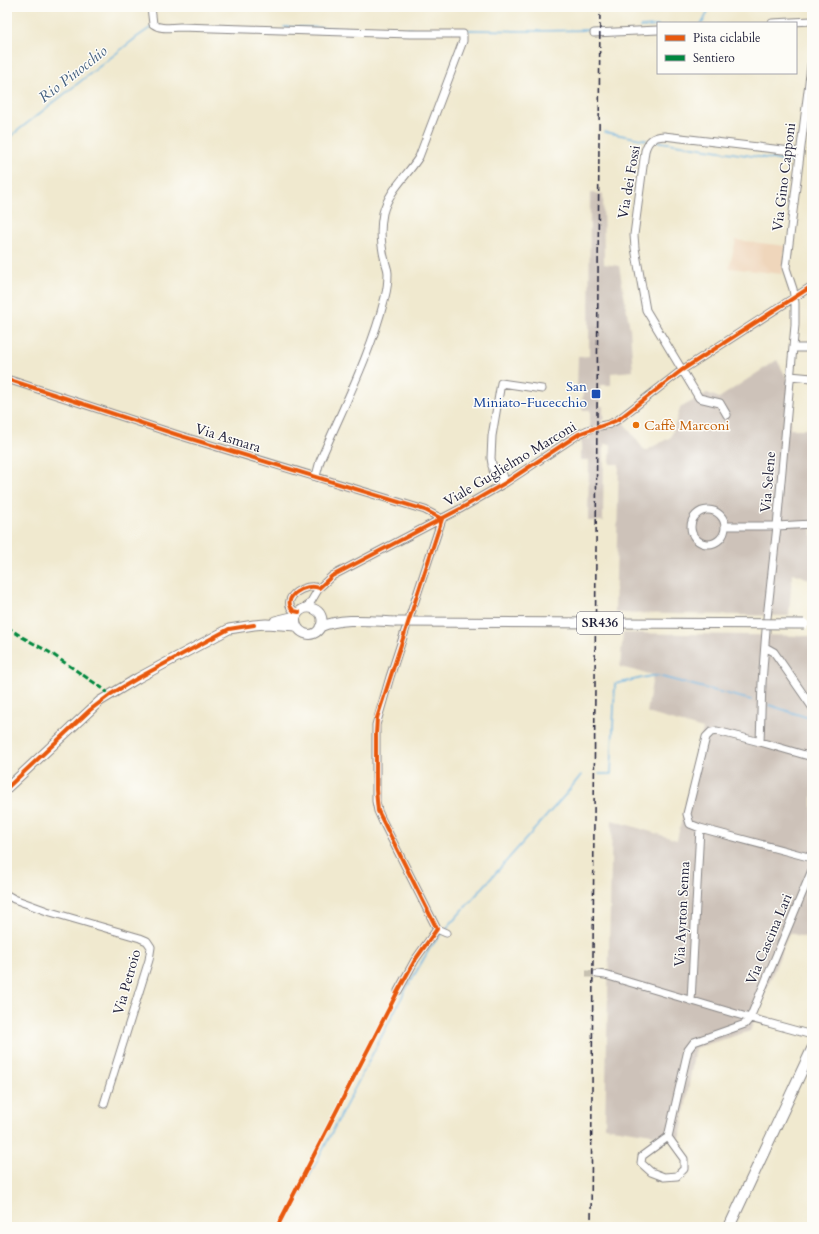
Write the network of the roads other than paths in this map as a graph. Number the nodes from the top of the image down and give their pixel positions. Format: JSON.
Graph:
{"nodes":[{"id":1,"x":151,"y":7,"type":"edge"},
{"id":2,"x":812,"y":21,"type":"edge"},
{"id":3,"x":792,"y":22,"type":"edge"},
{"id":4,"x":657,"y":30,"type":"edge"},
{"id":5,"x":594,"y":33,"type":"dead end"},
{"id":6,"x":812,"y":58,"type":"edge"},
{"id":7,"x":800,"y":152,"type":"junction"},
{"id":8,"x":812,"y":286,"type":"edge"},
{"id":9,"x":794,"y":297,"type":"junction"},
{"id":10,"x":793,"y":348,"type":"junction"},
{"id":11,"x":812,"y":348,"type":"edge"},
{"id":12,"x":682,"y":370,"type":"junction"},
{"id":13,"x":790,"y":376,"type":"junction"},
{"id":14,"x":812,"y":378,"type":"edge"},
{"id":15,"x":7,"y":379,"type":"edge"},
{"id":16,"x":542,"y":389,"type":"dead end"},
{"id":17,"x":727,"y":415,"type":"dead end"},
{"id":18,"x":600,"y":426,"type":"dead end"},
{"id":19,"x":590,"y":429,"type":"dead end"},
{"id":20,"x":492,"y":466,"type":"junction"},
{"id":21,"x":501,"y":471,"type":"junction"},
{"id":22,"x":523,"y":471,"type":"junction"},
{"id":23,"x":316,"y":476,"type":"junction"},
{"id":24,"x":494,"y":476,"type":"junction"},
{"id":25,"x":505,"y":482,"type":"junction"},
{"id":26,"x":496,"y":488,"type":"junction"},
{"id":27,"x":442,"y":519,"type":"junction"},
{"id":28,"x":812,"y":524,"type":"edge"},
{"id":29,"x":725,"y":526,"type":"junction"},
{"id":30,"x":777,"y":526,"type":"junction"},
{"id":31,"x":318,"y":590,"type":"junction"},
{"id":32,"x":300,"y":612,"type":"junction"},
{"id":33,"x":320,"y":614,"type":"junction"},
{"id":34,"x":410,"y":616,"type":"dead end"},
{"id":35,"x":767,"y":618,"type":"dead end"},
{"id":36,"x":349,"y":621,"type":"junction"},
{"id":37,"x":266,"y":624,"type":"junction"},
{"id":38,"x":808,"y":624,"type":"edge"},
{"id":39,"x":296,"y":626,"type":"junction"},
{"id":40,"x":320,"y":627,"type":"junction"},
{"id":41,"x":406,"y":628,"type":"dead end"},
{"id":42,"x":766,"y":630,"type":"dead end"},
{"id":43,"x":765,"y":647,"type":"junction"},
{"id":44,"x":812,"y":708,"type":"edge"},
{"id":45,"x":760,"y":742,"type":"junction"},
{"id":46,"x":812,"y":757,"type":"edge"},
{"id":47,"x":7,"y":788,"type":"edge"},
{"id":48,"x":700,"y":828,"type":"junction"},
{"id":49,"x":812,"y":858,"type":"edge"},
{"id":50,"x":812,"y":870,"type":"edge"},
{"id":51,"x":7,"y":895,"type":"edge"},
{"id":52,"x":597,"y":974,"type":"tunnel mouth"},
{"id":53,"x":398,"y":991,"type":"dead end"},
{"id":54,"x":691,"y":1001,"type":"junction"},
{"id":55,"x":750,"y":1018,"type":"junction"},
{"id":56,"x":812,"y":1035,"type":"edge"},
{"id":57,"x":812,"y":1049,"type":"edge"},
{"id":58,"x":812,"y":1066,"type":"edge"},
{"id":59,"x":104,"y":1104,"type":"dead end"},
{"id":60,"x":668,"y":1137,"type":"junction"},
{"id":61,"x":729,"y":1227,"type":"edge"},
{"id":62,"x":736,"y":1227,"type":"edge"}],
"edges":[{"from":1,"to":23,"type":"street"},
{"from":2,"to":3,"type":"street"},
{"from":4,"to":5,"type":"street"},
{"from":6,"to":7,"type":"street","name":"Via Gino Capponi"},
{"from":7,"to":9,"type":"street","name":"Via Gino Capponi"},
{"from":7,"to":12,"type":"street","name":"Via dei Fossi"},
{"from":8,"to":9,"type":"street"},
{"from":9,"to":10,"type":"street","name":"Via Selene"},
{"from":9,"to":12,"type":"street"},
{"from":10,"to":11,"type":"street"},
{"from":10,"to":13,"type":"street","name":"Via Selene"},
{"from":12,"to":17,"type":"street","name":"Via dei Fossi"},
{"from":12,"to":18,"type":"street"},
{"from":13,"to":14,"type":"street"},
{"from":13,"to":30,"type":"street","name":"Via Selene"},
{"from":15,"to":23,"type":"street","name":"Via Asmara"},
{"from":16,"to":20,"type":"street"},
{"from":19,"to":22,"type":"street","name":"Viale Guglielmo Marconi"},
{"from":20,"to":21,"type":"street"},
{"from":20,"to":24,"type":"street"},
{"from":21,"to":22,"type":"street"},
{"from":21,"to":25,"type":"street"},
{"from":22,"to":25,"type":"street","name":"Viale Guglielmo Marconi"},
{"from":23,"to":27,"type":"street","name":"Via Asmara"},
{"from":24,"to":25,"type":"street"},
{"from":24,"to":26,"type":"street"},
{"from":25,"to":26,"type":"street","name":"Viale Guglielmo Marconi"},
{"from":26,"to":27,"type":"street","name":"Viale Guglielmo Marconi"},
{"from":27,"to":31,"type":"street","name":"Viale Guglielmo Marconi"},
{"from":27,"to":34,"type":"street","name":"Viale Guglielmo Marconi"},
{"from":28,"to":30,"type":"street"},
{"from":29,"to":29,"type":"street"},
{"from":29,"to":30,"type":"street"},
{"from":30,"to":35,"type":"street","name":"Via Selene"},
{"from":31,"to":32,"type":"street","name":"Viale Guglielmo Marconi"},
{"from":31,"to":32,"type":"street"},
{"from":31,"to":33,"type":"street"},
{"from":32,"to":33,"type":"main road","number":"SR436"},
{"from":32,"to":37,"type":"main road","number":"SR436"},
{"from":32,"to":39,"type":"main road"},
{"from":33,"to":36,"type":"main road","number":"SR436"},
{"from":33,"to":40,"type":"main road"},
{"from":36,"to":38,"type":"main road","number":"SR436","bridge":true},
{"from":36,"to":40,"type":"main road","number":"SR436"},
{"from":37,"to":39,"type":"main road","number":"SR436"},
{"from":37,"to":47,"type":"main road","number":"SR436"},
{"from":39,"to":40,"type":"main road","number":"SR436"},
{"from":41,"to":53,"type":"street"},
{"from":42,"to":43,"type":"street"},
{"from":43,"to":44,"type":"street"},
{"from":43,"to":45,"type":"street"},
{"from":45,"to":46,"type":"street"},
{"from":45,"to":48,"type":"street"},
{"from":48,"to":49,"type":"street"},
{"from":48,"to":54,"type":"street","name":"Via Ayrton Senna"},
{"from":50,"to":55,"type":"street","name":"Via Cascina Lari"},
{"from":51,"to":59,"type":"street","name":"Via Petroio"},
{"from":52,"to":54,"type":"street"},
{"from":54,"to":55,"type":"street"},
{"from":55,"to":56,"type":"street"},
{"from":55,"to":60,"type":"street"},
{"from":57,"to":61,"type":"highway"},
{"from":58,"to":62,"type":"highway"},
{"from":60,"to":60,"type":"street"}]}
